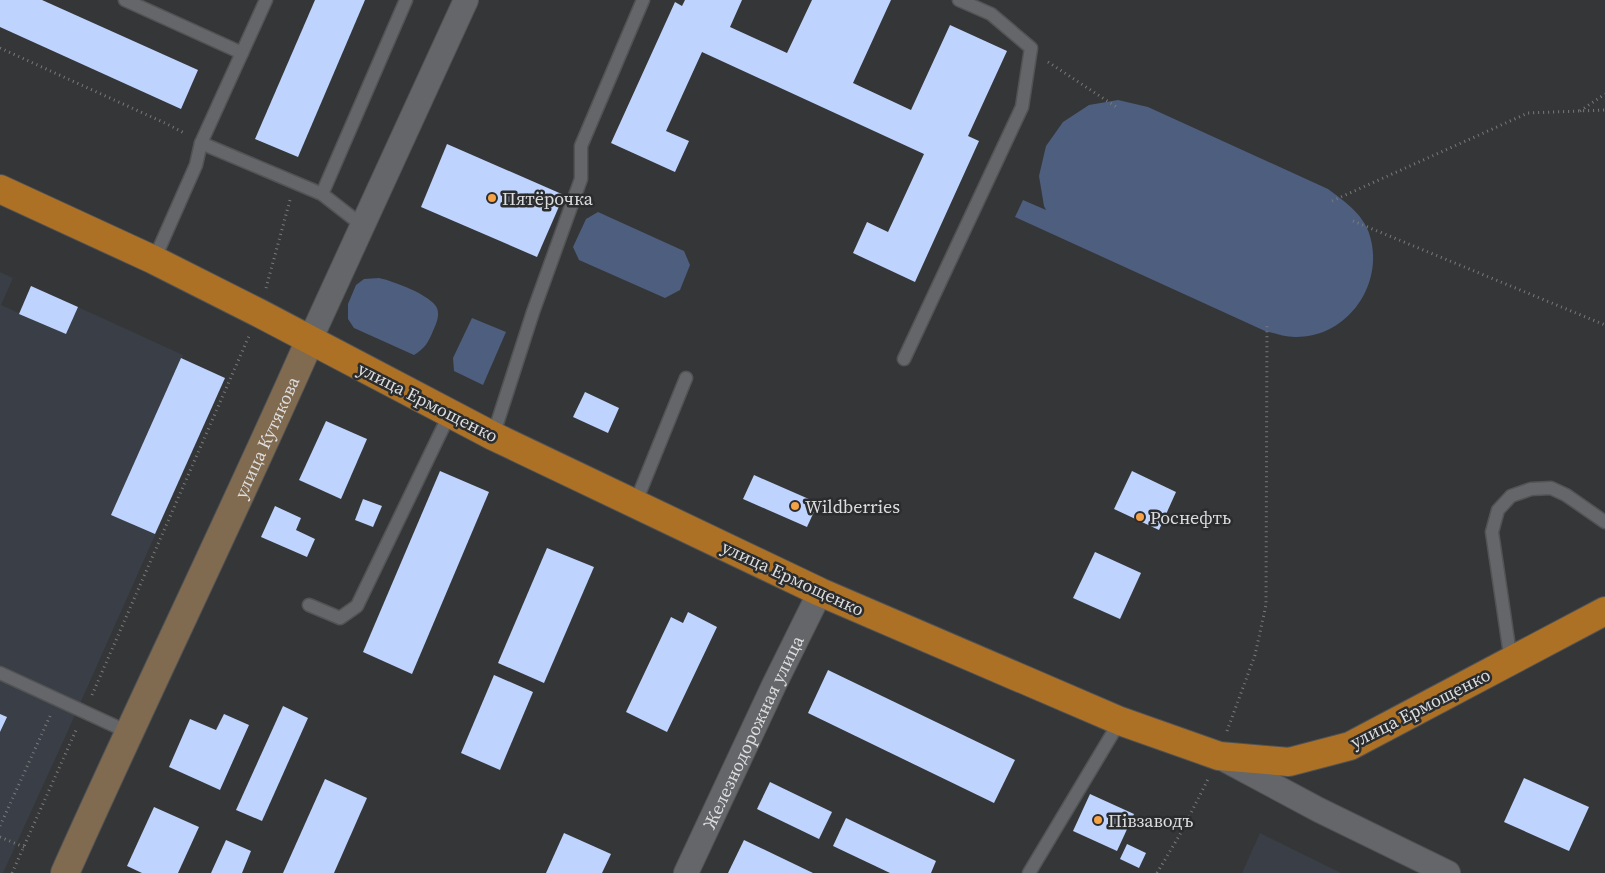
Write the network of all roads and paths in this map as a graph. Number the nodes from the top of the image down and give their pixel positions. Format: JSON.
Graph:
{"nodes":[{"id":1,"x":125,"y":0,"type":"edge"},
{"id":2,"x":266,"y":0,"type":"edge"},
{"id":3,"x":406,"y":0,"type":"edge"},
{"id":4,"x":466,"y":0,"type":"edge"},
{"id":5,"x":643,"y":0,"type":"edge"},
{"id":6,"x":959,"y":0,"type":"edge"},
{"id":7,"x":0,"y":48,"type":"edge"},
{"id":8,"x":1031,"y":48,"type":"junction"},
{"id":9,"x":242,"y":52,"type":"junction"},
{"id":10,"x":1605,"y":94,"type":"edge"},
{"id":11,"x":1118,"y":108,"type":"dead end"},
{"id":12,"x":1605,"y":110,"type":"edge"},
{"id":13,"x":1580,"y":111,"type":"junction"},
{"id":14,"x":201,"y":144,"type":"junction"},
{"id":15,"x":296,"y":181,"type":"junction"},
{"id":16,"x":2,"y":193,"type":"edge"},
{"id":17,"x":322,"y":194,"type":"junction"},
{"id":18,"x":1332,"y":201,"type":"dead end"},
{"id":19,"x":1353,"y":221,"type":"dead end"},
{"id":20,"x":363,"y":226,"type":"junction"},
{"id":21,"x":154,"y":260,"type":"junction"},
{"id":22,"x":259,"y":313,"type":"junction"},
{"id":23,"x":1267,"y":323,"type":"dead end"},
{"id":24,"x":1605,"y":325,"type":"edge"},
{"id":25,"x":310,"y":340,"type":"junction"},
{"id":26,"x":904,"y":360,"type":"dead end"},
{"id":27,"x":686,"y":378,"type":"dead end"},
{"id":28,"x":450,"y":413,"type":"junction"},
{"id":29,"x":493,"y":436,"type":"junction"},
{"id":30,"x":635,"y":504,"type":"junction"},
{"id":31,"x":1605,"y":522,"type":"edge"},
{"id":32,"x":820,"y":592,"type":"junction"},
{"id":33,"x":309,"y":605,"type":"dead end"},
{"id":34,"x":1605,"y":611,"type":"edge"},
{"id":35,"x":1511,"y":661,"type":"junction"},
{"id":36,"x":0,"y":673,"type":"edge"},
{"id":37,"x":57,"y":700,"type":"junction"},
{"id":38,"x":84,"y":712,"type":"junction"},
{"id":39,"x":1120,"y":721,"type":"junction"},
{"id":40,"x":128,"y":732,"type":"junction"},
{"id":41,"x":1219,"y":756,"type":"junction"},
{"id":42,"x":0,"y":826,"type":"edge"},
{"id":43,"x":0,"y":836,"type":"edge"},
{"id":44,"x":24,"y":847,"type":"junction"},
{"id":45,"x":12,"y":873,"type":"edge"},
{"id":46,"x":65,"y":873,"type":"edge"},
{"id":47,"x":686,"y":873,"type":"edge"},
{"id":48,"x":1029,"y":873,"type":"edge"},
{"id":49,"x":1157,"y":873,"type":"edge"},
{"id":50,"x":1448,"y":873,"type":"edge"}],
"edges":[{"from":1,"to":9,"type":"lane"},
{"from":2,"to":9,"type":"lane"},
{"from":3,"to":17,"type":"lane"},
{"from":4,"to":20,"type":"street","name":"улица Кутякова"},
{"from":5,"to":29,"type":"lane"},
{"from":6,"to":8,"type":"lane"},
{"from":7,"to":14,"type":"path"},
{"from":8,"to":11,"type":"path"},
{"from":8,"to":26,"type":"lane"},
{"from":9,"to":14,"type":"lane"},
{"from":10,"to":13,"type":"path"},
{"from":12,"to":13,"type":"path"},
{"from":13,"to":18,"type":"path"},
{"from":14,"to":15,"type":"lane"},
{"from":14,"to":21,"type":"lane"},
{"from":15,"to":17,"type":"lane"},
{"from":15,"to":22,"type":"path"},
{"from":16,"to":21,"type":"highway","name":"улица Ермощенко"},
{"from":17,"to":20,"type":"lane"},
{"from":19,"to":24,"type":"path"},
{"from":20,"to":25,"type":"street","name":"улица Кутякова"},
{"from":21,"to":22,"type":"highway","name":"улица Ермощенко"},
{"from":22,"to":25,"type":"highway","name":"улица Ермощенко"},
{"from":22,"to":38,"type":"path"},
{"from":23,"to":41,"type":"path"},
{"from":25,"to":28,"type":"highway","name":"улица Ермощенко"},
{"from":25,"to":40,"type":"main road","name":"улица Кутякова"},
{"from":27,"to":30,"type":"lane"},
{"from":28,"to":29,"type":"highway","name":"улица Ермощенко"},
{"from":28,"to":33,"type":"lane"},
{"from":29,"to":30,"type":"highway","name":"улица Ермощенко"},
{"from":30,"to":32,"type":"highway","name":"улица Ермощенко"},
{"from":31,"to":35,"type":"lane"},
{"from":32,"to":39,"type":"highway","name":"улица Ермощенко"},
{"from":32,"to":47,"type":"street","name":"Железнодорожная улица"},
{"from":34,"to":35,"type":"highway","name":"улица Ермощенко"},
{"from":35,"to":41,"type":"highway","name":"улица Ермощенко"},
{"from":36,"to":37,"type":"lane"},
{"from":37,"to":38,"type":"lane"},
{"from":37,"to":42,"type":"path"},
{"from":38,"to":40,"type":"lane"},
{"from":38,"to":44,"type":"path"},
{"from":39,"to":41,"type":"highway","name":"улица Ермощенко"},
{"from":39,"to":48,"type":"lane"},
{"from":40,"to":46,"type":"main road","name":"улица Кутякова"},
{"from":41,"to":49,"type":"path"},
{"from":41,"to":50,"type":"street"},
{"from":43,"to":44,"type":"path"},
{"from":44,"to":45,"type":"path"}]}
